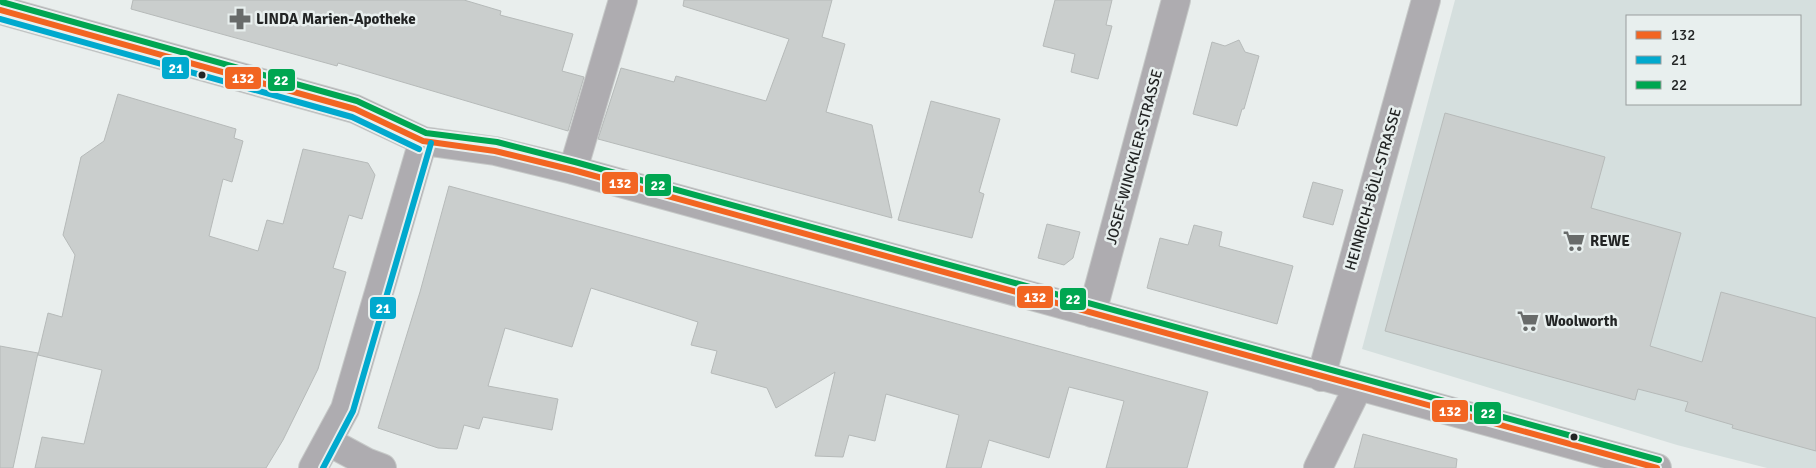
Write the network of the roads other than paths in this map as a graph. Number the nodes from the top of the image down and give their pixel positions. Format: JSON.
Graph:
{"nodes":[{"id":1,"x":623,"y":0,"type":"edge"},
{"id":2,"x":1176,"y":0,"type":"edge"},
{"id":3,"x":1426,"y":0,"type":"edge"},
{"id":4,"x":0,"y":10,"type":"edge"},
{"id":5,"x":424,"y":141,"type":"junction"},
{"id":6,"x":573,"y":170,"type":"junction"},
{"id":7,"x":1092,"y":313,"type":"junction"},
{"id":8,"x":1321,"y":377,"type":"junction"},
{"id":9,"x":1358,"y":387,"type":"junction"},
{"id":10,"x":329,"y":442,"type":"junction"},
{"id":11,"x":313,"y":468,"type":"edge"},
{"id":12,"x":382,"y":468,"type":"edge"},
{"id":13,"x":1318,"y":468,"type":"edge"},
{"id":14,"x":1657,"y":468,"type":"edge"}],
"edges":[{"from":1,"to":6,"type":"street"},
{"from":2,"to":7,"type":"street","name":"JOSEF-WINCKLER-STRASSE"},
{"from":3,"to":8,"type":"street","name":"HEINRICH-BÖLL-STRASSE"},
{"from":4,"to":5,"type":"street"},
{"from":5,"to":6,"type":"street"},
{"from":5,"to":10,"type":"street"},
{"from":6,"to":7,"type":"street"},
{"from":7,"to":8,"type":"street"},
{"from":8,"to":9,"type":"street"},
{"from":9,"to":13,"type":"street"},
{"from":9,"to":14,"type":"street"},
{"from":10,"to":11,"type":"street"},
{"from":10,"to":12,"type":"street"}]}
